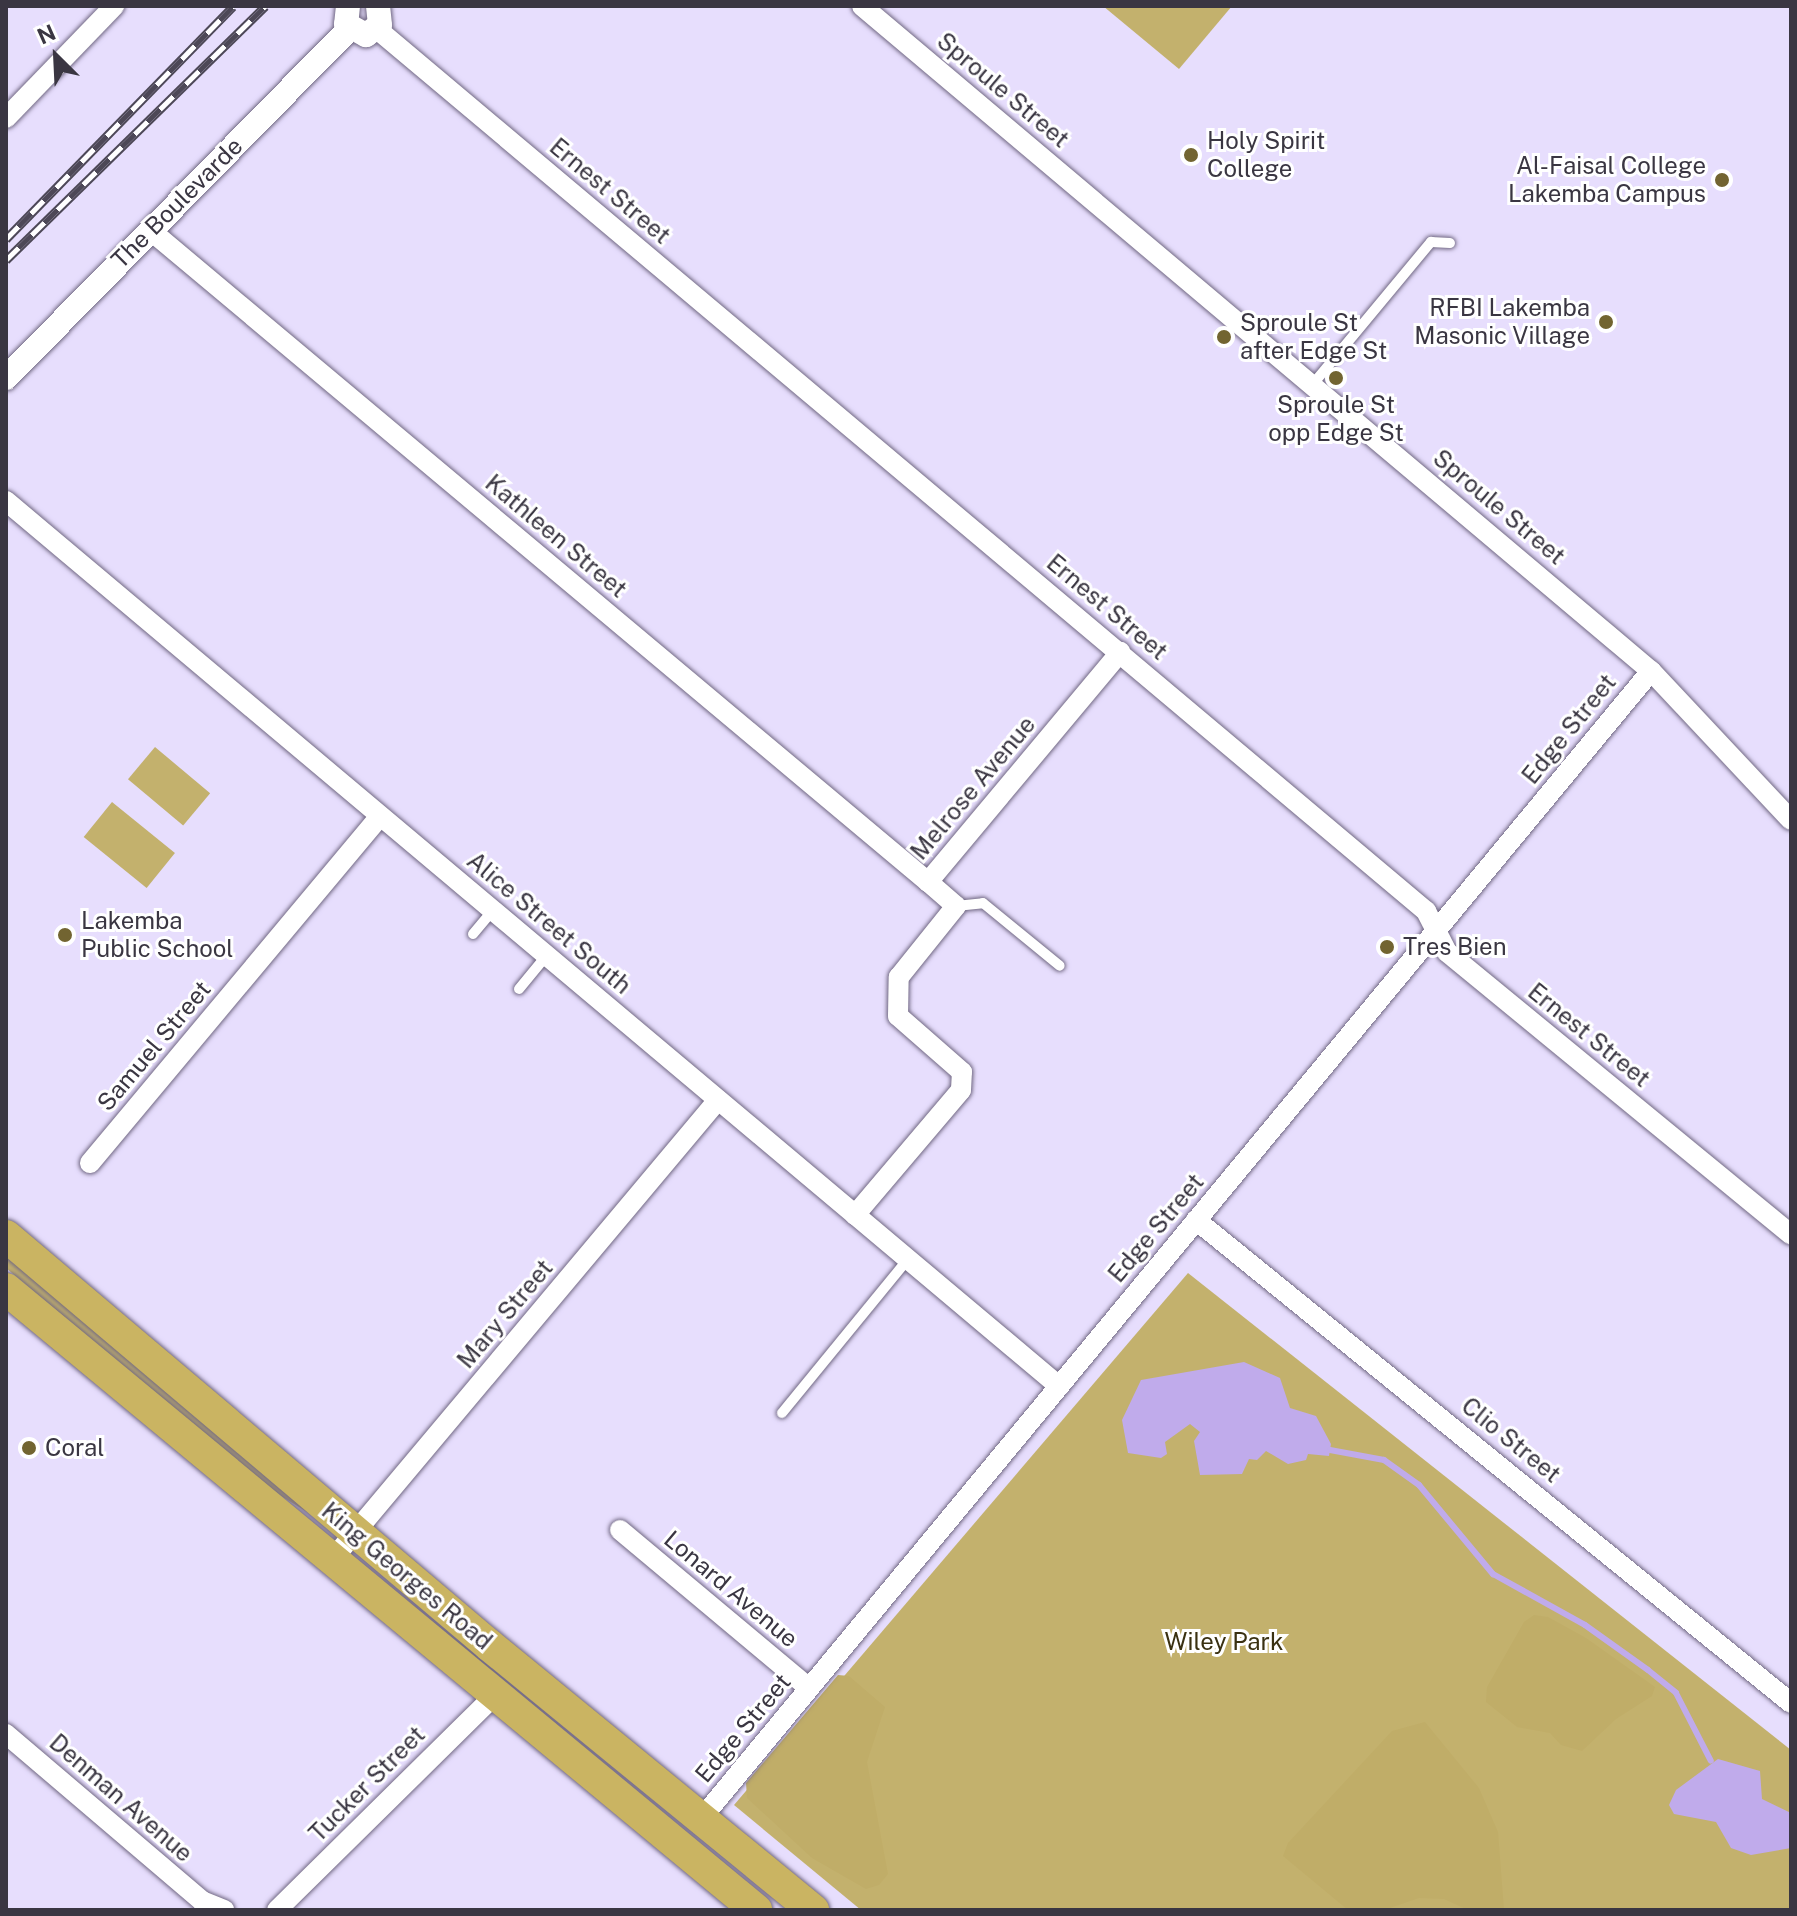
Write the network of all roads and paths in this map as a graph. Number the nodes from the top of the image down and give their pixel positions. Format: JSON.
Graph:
{"nodes":[{"id":1,"x":114,"y":6,"type":"edge"},
{"id":2,"x":862,"y":6,"type":"edge"},
{"id":3,"x":349,"y":18,"type":"edge"},
{"id":4,"x":377,"y":18,"type":"edge"},
{"id":5,"x":6,"y":118,"type":"edge"},
{"id":6,"x":150,"y":230,"type":"junction"},
{"id":7,"x":1450,"y":243,"type":"dead end"},
{"id":8,"x":6,"y":378,"type":"edge"},
{"id":9,"x":1313,"y":384,"type":"junction"},
{"id":10,"x":6,"y":501,"type":"edge"},
{"id":11,"x":1120,"y":652,"type":"junction"},
{"id":12,"x":1651,"y":671,"type":"junction"},
{"id":13,"x":380,"y":816,"type":"junction"},
{"id":14,"x":1791,"y":820,"type":"edge"},
{"id":15,"x":928,"y":882,"type":"junction"},
{"id":16,"x":956,"y":906,"type":"junction"},
{"id":17,"x":493,"y":910,"type":"junction"},
{"id":18,"x":1437,"y":930,"type":"junction"},
{"id":19,"x":473,"y":934,"type":"dead end"},
{"id":20,"x":547,"y":955,"type":"junction"},
{"id":21,"x":1060,"y":966,"type":"dead end"},
{"id":22,"x":519,"y":989,"type":"dead end"},
{"id":23,"x":718,"y":1100,"type":"junction"},
{"id":24,"x":90,"y":1163,"type":"dead end"},
{"id":25,"x":855,"y":1215,"type":"junction"},
{"id":26,"x":1196,"y":1220,"type":"junction"},
{"id":27,"x":1791,"y":1235,"type":"edge"},
{"id":28,"x":6,"y":1236,"type":"edge"},
{"id":29,"x":908,"y":1259,"type":"junction"},
{"id":30,"x":6,"y":1289,"type":"edge"},
{"id":31,"x":1059,"y":1386,"type":"junction"},
{"id":32,"x":782,"y":1413,"type":"dead end"},
{"id":33,"x":620,"y":1530,"type":"dead end"},
{"id":34,"x":356,"y":1533,"type":"junction"},
{"id":35,"x":331,"y":1561,"type":"junction"},
{"id":36,"x":809,"y":1688,"type":"junction"},
{"id":37,"x":494,"y":1696,"type":"junction"},
{"id":38,"x":1791,"y":1703,"type":"edge"},
{"id":39,"x":6,"y":1734,"type":"edge"},
{"id":40,"x":701,"y":1819,"type":"junction"},
{"id":41,"x":203,"y":1906,"type":"edge"},
{"id":42,"x":224,"y":1910,"type":"edge"},
{"id":43,"x":277,"y":1910,"type":"edge"},
{"id":44,"x":756,"y":1910,"type":"edge"},
{"id":45,"x":813,"y":1910,"type":"edge"}],
"edges":[{"from":1,"to":5,"type":"street"},
{"from":2,"to":9,"type":"street","name":"Sproule Street"},
{"from":3,"to":4,"type":"street"},
{"from":3,"to":6,"type":"street","name":"The Boulevarde"},
{"from":4,"to":11,"type":"street","name":"Ernest Street"},
{"from":6,"to":8,"type":"street","name":"The Boulevarde"},
{"from":6,"to":15,"type":"street","name":"Kathleen Street"},
{"from":7,"to":9,"type":"lane"},
{"from":9,"to":12,"type":"street","name":"Sproule Street"},
{"from":10,"to":13,"type":"street","name":"Alice Street South"},
{"from":11,"to":15,"type":"street","name":"Melrose Avenue"},
{"from":11,"to":18,"type":"street","name":"Ernest Street"},
{"from":12,"to":14,"type":"street","name":"Sproule Street"},
{"from":12,"to":18,"type":"street","name":"Edge Street"},
{"from":13,"to":17,"type":"street","name":"Alice Street South"},
{"from":13,"to":24,"type":"street","name":"Samuel Street"},
{"from":15,"to":16,"type":"street","name":"Melrose Avenue"},
{"from":16,"to":21,"type":"lane"},
{"from":16,"to":25,"type":"street"},
{"from":17,"to":19,"type":"lane"},
{"from":17,"to":20,"type":"street","name":"Alice Street South"},
{"from":18,"to":26,"type":"street","name":"Edge Street"},
{"from":18,"to":27,"type":"street","name":"Ernest Street"},
{"from":20,"to":22,"type":"lane"},
{"from":20,"to":23,"type":"street","name":"Alice Street South"},
{"from":23,"to":25,"type":"street","name":"Alice Street South"},
{"from":23,"to":34,"type":"street","name":"Mary Street"},
{"from":25,"to":29,"type":"street","name":"Alice Street South"},
{"from":26,"to":31,"type":"street","name":"Edge Street"},
{"from":26,"to":38,"type":"street","name":"Clio Street"},
{"from":28,"to":34,"type":"highway","name":"King Georges Road"},
{"from":29,"to":31,"type":"street","name":"Alice Street South"},
{"from":29,"to":32,"type":"lane"},
{"from":30,"to":35,"type":"highway","name":"King Georges Road"},
{"from":31,"to":36,"type":"street","name":"Edge Street"},
{"from":33,"to":36,"type":"street","name":"Lonard Avenue"},
{"from":34,"to":35,"type":"street","name":"Mary Street"},
{"from":34,"to":40,"type":"highway","name":"King Georges Road"},
{"from":35,"to":37,"type":"highway","name":"King Georges Road"},
{"from":36,"to":40,"type":"street","name":"Edge Street"},
{"from":37,"to":43,"type":"street","name":"Tucker Street"},
{"from":37,"to":44,"type":"highway","name":"King Georges Road"},
{"from":39,"to":41,"type":"street","name":"Denman Avenue"},
{"from":40,"to":45,"type":"highway","name":"King Georges Road"},
{"from":41,"to":42,"type":"street","name":"Denman Avenue"}]}
